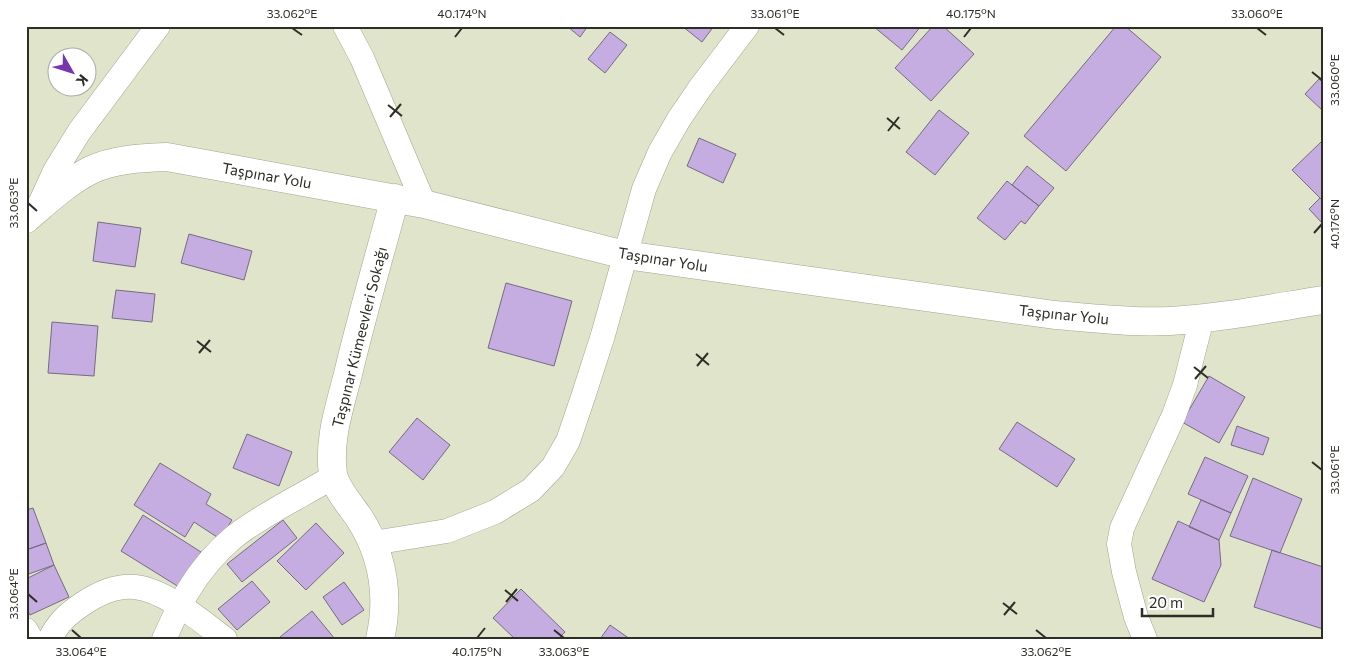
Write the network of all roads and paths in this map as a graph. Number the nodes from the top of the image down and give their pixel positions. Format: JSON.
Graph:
{"nodes":[{"id":1,"x":158,"y":26,"type":"edge"},
{"id":2,"x":345,"y":26,"type":"edge"},
{"id":3,"x":747,"y":26,"type":"edge"},
{"id":4,"x":395,"y":198,"type":"junction"},
{"id":5,"x":424,"y":204,"type":"junction"},
{"id":6,"x":32,"y":214,"type":"edge"},
{"id":7,"x":625,"y":255,"type":"junction"},
{"id":8,"x":1323,"y":300,"type":"edge"},
{"id":9,"x":1202,"y":318,"type":"junction"},
{"id":10,"x":333,"y":476,"type":"junction"},
{"id":11,"x":373,"y":543,"type":"junction"},
{"id":12,"x":179,"y":606,"type":"junction"},
{"id":13,"x":26,"y":630,"type":"edge"},
{"id":14,"x":30,"y":639,"type":"edge"},
{"id":15,"x":50,"y":639,"type":"edge"},
{"id":16,"x":164,"y":639,"type":"edge"},
{"id":17,"x":225,"y":639,"type":"edge"},
{"id":18,"x":380,"y":639,"type":"edge"},
{"id":19,"x":1145,"y":639,"type":"edge"}],
"edges":[{"from":1,"to":6,"type":"street"},
{"from":2,"to":5,"type":"street"},
{"from":3,"to":7,"type":"street"},
{"from":4,"to":5,"type":"main road","name":"Taşpınar Yolu"},
{"from":4,"to":6,"type":"main road","name":"Taşpınar Yolu"},
{"from":4,"to":10,"type":"main road","name":"Taşpınar Kümeevleri Sokağı"},
{"from":5,"to":7,"type":"main road","name":"Taşpınar Yolu"},
{"from":7,"to":9,"type":"main road","name":"Taşpınar Yolu"},
{"from":7,"to":11,"type":"street"},
{"from":8,"to":9,"type":"main road","name":"Taşpınar Yolu"},
{"from":9,"to":19,"type":"street"},
{"from":10,"to":11,"type":"main road","name":"Taşpınar Kümeevleri Sokağı"},
{"from":10,"to":12,"type":"street"},
{"from":11,"to":18,"type":"main road","name":"Taşpınar Kümeevleri Sokağı"},
{"from":12,"to":15,"type":"street"},
{"from":12,"to":16,"type":"street"},
{"from":12,"to":17,"type":"street"},
{"from":13,"to":14,"type":"street"}]}
